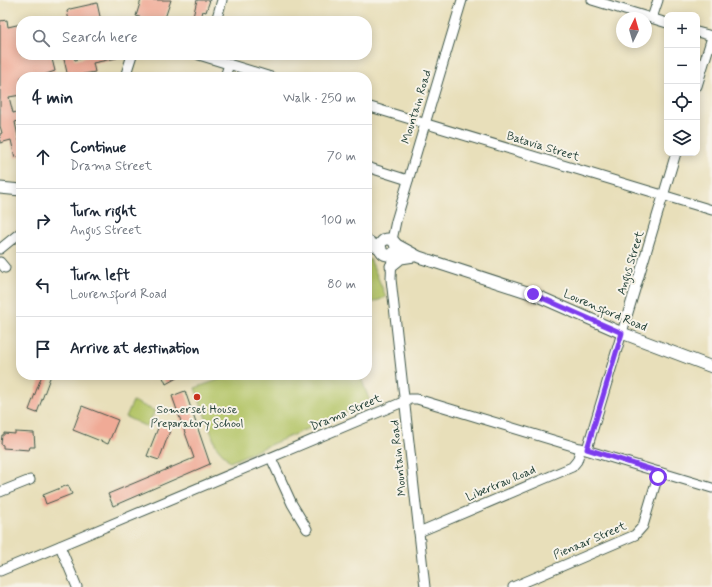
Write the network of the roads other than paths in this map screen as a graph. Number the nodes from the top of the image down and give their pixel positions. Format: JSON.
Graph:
{"nodes":[{"id":1,"x":222,"y":0,"type":"edge"},
{"id":2,"x":462,"y":0,"type":"edge"},
{"id":3,"x":592,"y":0,"type":"edge"},
{"id":4,"x":658,"y":0,"type":"edge"},
{"id":5,"x":632,"y":12,"type":"edge"},
{"id":6,"x":217,"y":16,"type":"edge"},
{"id":7,"x":652,"y":18,"type":"joint"},
{"id":8,"x":664,"y":22,"type":"edge"},
{"id":9,"x":700,"y":33,"type":"edge"},
{"id":10,"x":712,"y":37,"type":"edge"},
{"id":11,"x":130,"y":60,"type":"edge"},
{"id":12,"x":216,"y":60,"type":"edge"},
{"id":13,"x":229,"y":64,"type":"junction"},
{"id":14,"x":127,"y":72,"type":"edge"},
{"id":15,"x":227,"y":72,"type":"edge"},
{"id":16,"x":255,"y":72,"type":"edge"},
{"id":17,"x":698,"y":84,"type":"edge"},
{"id":18,"x":372,"y":108,"type":"edge"},
{"id":19,"x":425,"y":124,"type":"junction"},
{"id":20,"x":675,"y":156,"type":"edge"},
{"id":21,"x":372,"y":169,"type":"edge"},
{"id":22,"x":408,"y":180,"type":"junction"},
{"id":23,"x":0,"y":188,"type":"edge"},
{"id":24,"x":16,"y":190,"type":"edge"},
{"id":25,"x":663,"y":196,"type":"junction"},
{"id":26,"x":712,"y":210,"type":"edge"},
{"id":27,"x":16,"y":236,"type":"edge"},
{"id":28,"x":372,"y":242,"type":"edge"},
{"id":29,"x":388,"y":247,"type":"junction"},
{"id":30,"x":0,"y":249,"type":"edge"},
{"id":31,"x":417,"y":256,"type":"junction"},
{"id":32,"x":391,"y":266,"type":"junction"},
{"id":33,"x":391,"y":279,"type":"junction"},
{"id":34,"x":622,"y":333,"type":"junction"},
{"id":35,"x":712,"y":367,"type":"edge"},
{"id":36,"x":404,"y":400,"type":"junction"},
{"id":37,"x":584,"y":448,"type":"junction"},
{"id":38,"x":271,"y":458,"type":"junction"},
{"id":39,"x":659,"y":472,"type":"junction"},
{"id":40,"x":30,"y":480,"type":"dead end"},
{"id":41,"x":712,"y":488,"type":"edge"},
{"id":42,"x":0,"y":492,"type":"edge"},
{"id":43,"x":307,"y":529,"type":"dead end"},
{"id":44,"x":419,"y":532,"type":"junction"},
{"id":45,"x":60,"y":546,"type":"junction"},
{"id":46,"x":0,"y":571,"type":"edge"},
{"id":47,"x":77,"y":587,"type":"edge"},
{"id":48,"x":425,"y":587,"type":"edge"},
{"id":49,"x":513,"y":587,"type":"edge"}],
"edges":[{"from":1,"to":6,"type":"street"},
{"from":2,"to":19,"type":"street","name":"Mountain Road"},
{"from":3,"to":5,"type":"street"},
{"from":4,"to":7,"type":"street"},
{"from":7,"to":8,"type":"street"},
{"from":9,"to":10,"type":"street"},
{"from":10,"to":17,"type":"street"},
{"from":11,"to":14,"type":"street"},
{"from":12,"to":13,"type":"street"},
{"from":13,"to":15,"type":"street"},
{"from":13,"to":16,"type":"street"},
{"from":18,"to":19,"type":"street","name":"Batavia Street"},
{"from":19,"to":22,"type":"street","name":"Mountain Road"},
{"from":19,"to":25,"type":"street","name":"Batavia Street"},
{"from":20,"to":25,"type":"street","name":"Angus Street"},
{"from":21,"to":22,"type":"street"},
{"from":22,"to":29,"type":"street","name":"Mountain Road"},
{"from":23,"to":24,"type":"street"},
{"from":25,"to":26,"type":"street","name":"Batavia Street"},
{"from":25,"to":34,"type":"street","name":"Angus Street"},
{"from":27,"to":30,"type":"street"},
{"from":28,"to":29,"type":"street","name":"Lourensford Road"},
{"from":29,"to":31,"type":"street","name":"Lourensford Road"},
{"from":29,"to":32,"type":"street","name":"Mountain Road"},
{"from":29,"to":33,"type":"street","name":"Mountain Road"},
{"from":31,"to":32,"type":"street"},
{"from":31,"to":34,"type":"street","name":"Lourensford Road"},
{"from":32,"to":33,"type":"street","name":"Mountain Road"},
{"from":33,"to":36,"type":"street","name":"Mountain Road"},
{"from":34,"to":35,"type":"street","name":"Lourensford Road"},
{"from":34,"to":37,"type":"street","name":"Angus Street"},
{"from":36,"to":37,"type":"street","name":"Drama Street"},
{"from":36,"to":38,"type":"street","name":"Drama Street"},
{"from":36,"to":44,"type":"street","name":"Mountain Road"},
{"from":37,"to":39,"type":"street","name":"Drama Street"},
{"from":37,"to":44,"type":"street","name":"Libertrau Road"},
{"from":38,"to":43,"type":"street"},
{"from":38,"to":45,"type":"street","name":"Drama Street"},
{"from":39,"to":41,"type":"street","name":"Drama Street"},
{"from":39,"to":49,"type":"street","name":"Pienaar Street"},
{"from":40,"to":42,"type":"street"},
{"from":44,"to":48,"type":"street","name":"Mountain Road"},
{"from":45,"to":46,"type":"street","name":"Drama Street"},
{"from":45,"to":47,"type":"street"}]}
